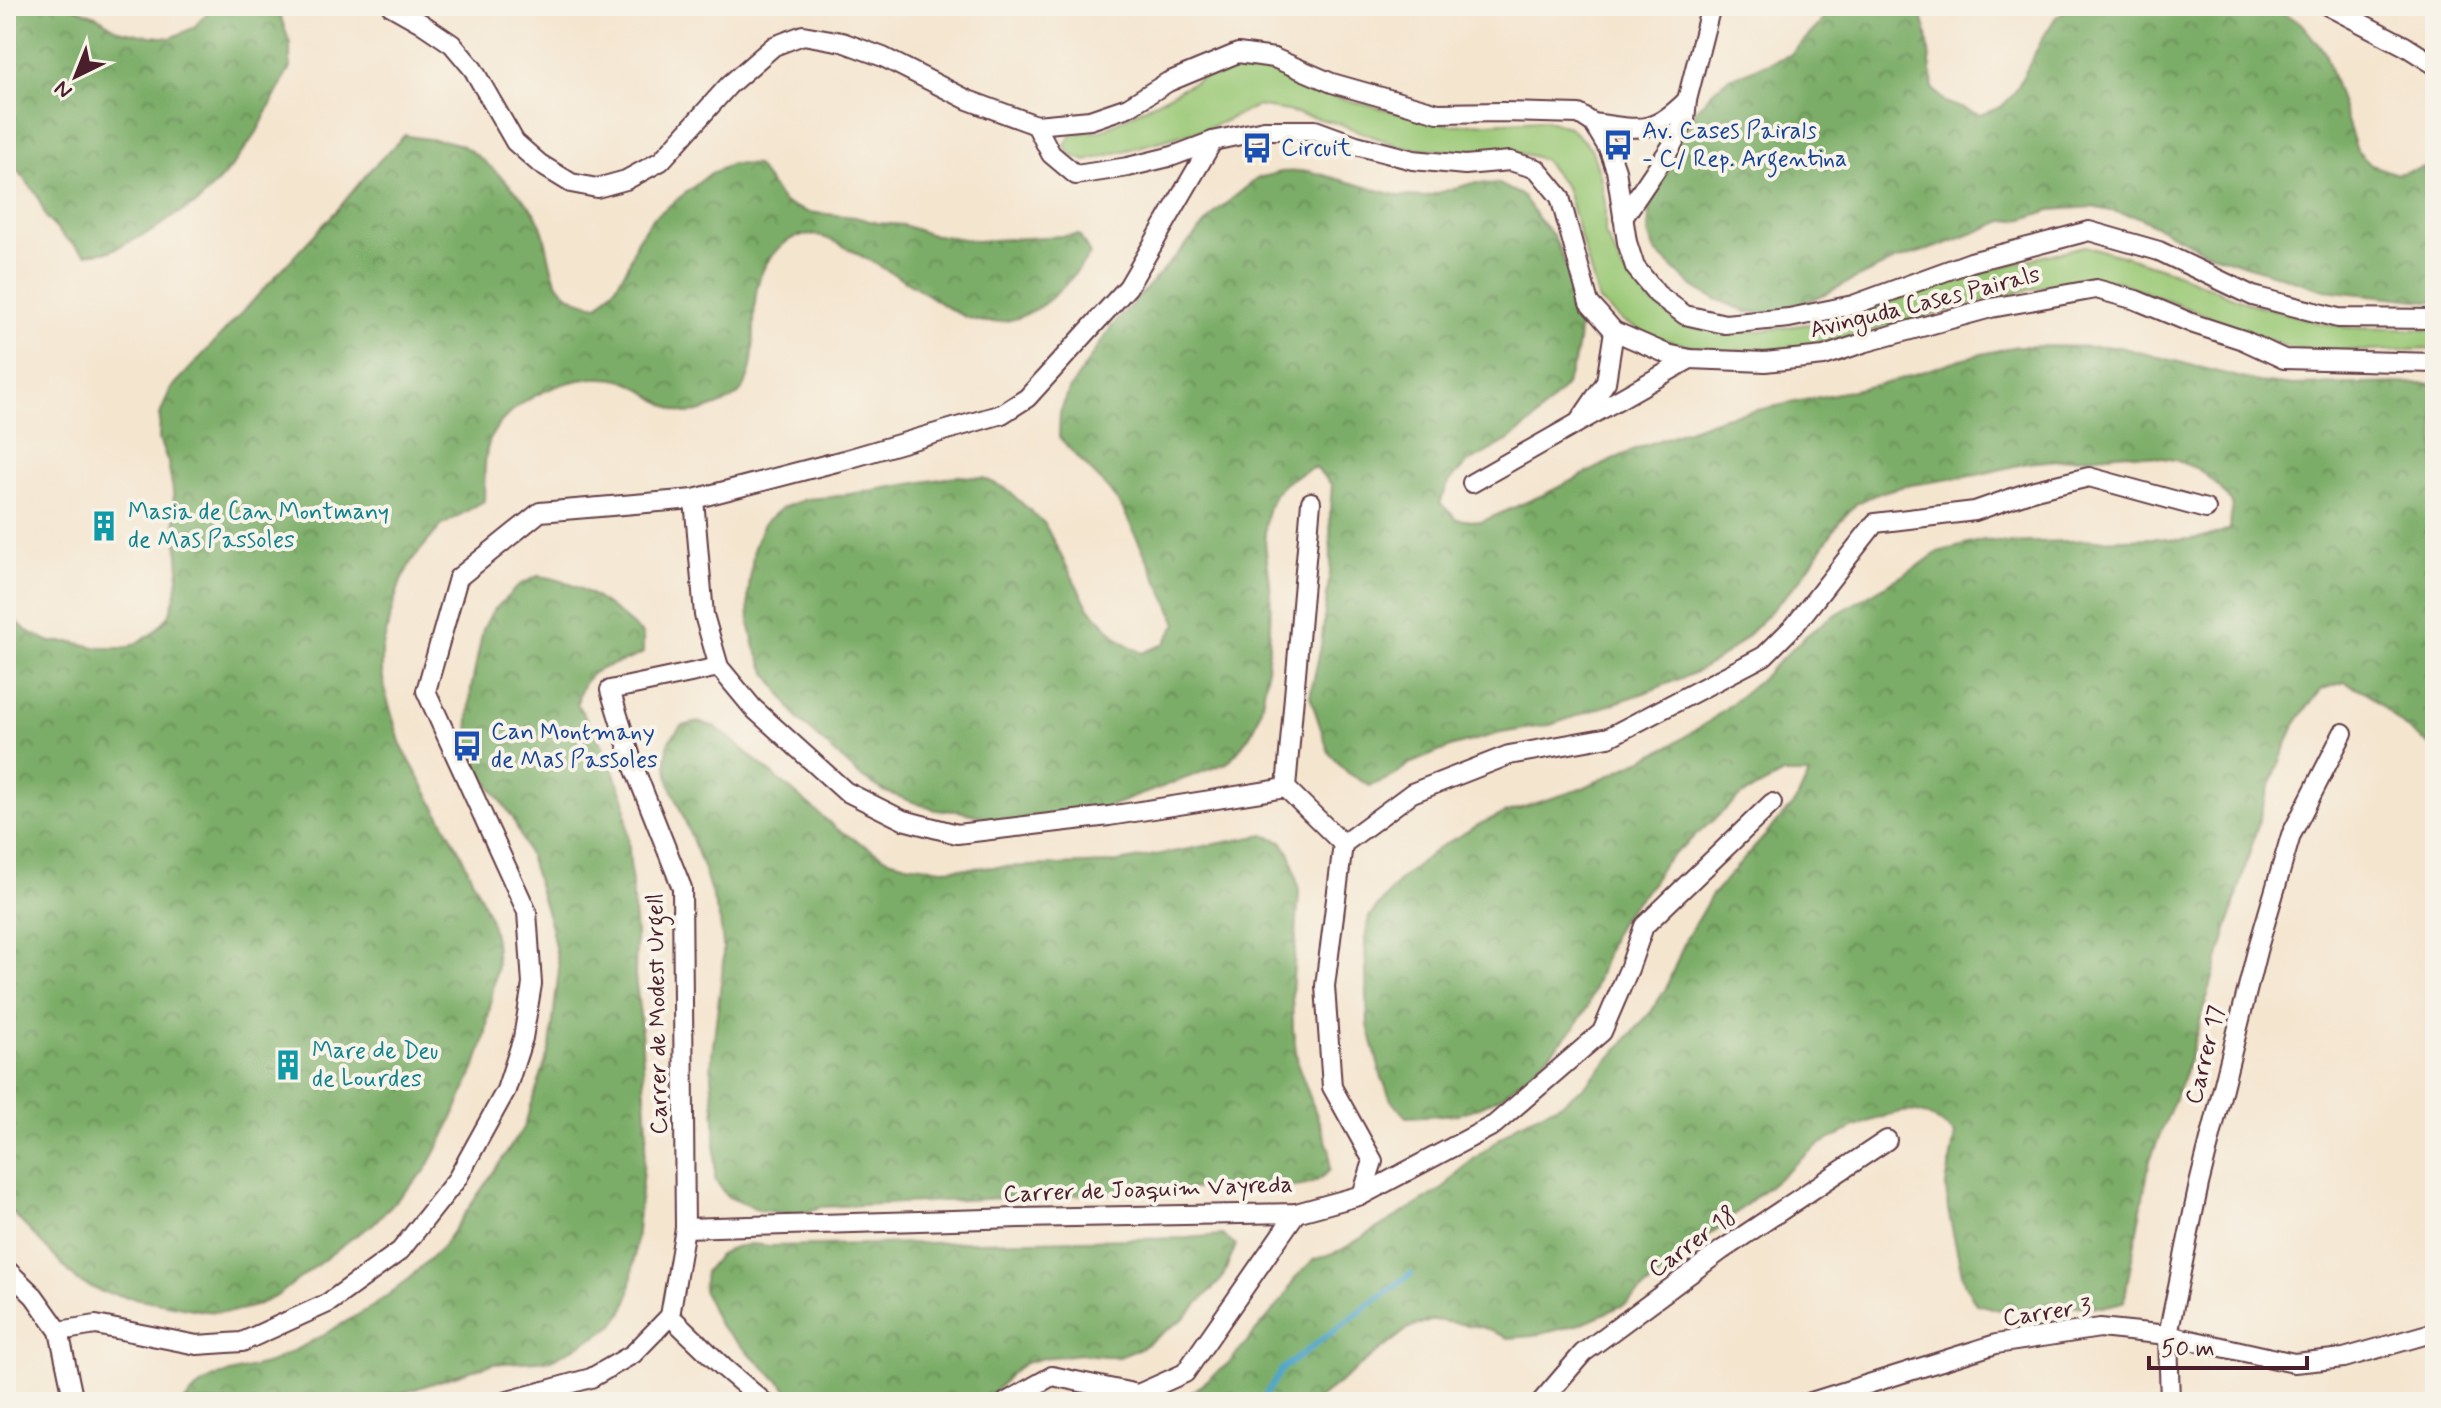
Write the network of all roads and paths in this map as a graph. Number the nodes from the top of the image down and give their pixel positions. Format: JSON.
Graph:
{"nodes":[{"id":1,"x":391,"y":6,"type":"edge"},
{"id":2,"x":1711,"y":6,"type":"edge"},
{"id":3,"x":2328,"y":6,"type":"edge"},
{"id":4,"x":2435,"y":65,"type":"edge"},
{"id":5,"x":1687,"y":100,"type":"junction"},
{"id":6,"x":1593,"y":123,"type":"junction"},
{"id":7,"x":1036,"y":125,"type":"junction"},
{"id":8,"x":1213,"y":141,"type":"junction"},
{"id":9,"x":1623,"y":218,"type":"junction"},
{"id":10,"x":2435,"y":319,"type":"edge"},
{"id":11,"x":1614,"y":331,"type":"junction"},
{"id":12,"x":1690,"y":359,"type":"junction"},
{"id":13,"x":2435,"y":363,"type":"edge"},
{"id":14,"x":1576,"y":425,"type":"junction"},
{"id":15,"x":1472,"y":483,"type":"dead end"},
{"id":16,"x":694,"y":499,"type":"junction"},
{"id":17,"x":1311,"y":502,"type":"dead end"},
{"id":18,"x":2206,"y":509,"type":"dead end"},
{"id":19,"x":719,"y":667,"type":"junction"},
{"id":20,"x":2343,"y":733,"type":"dead end"},
{"id":21,"x":1286,"y":788,"type":"junction"},
{"id":22,"x":1772,"y":803,"type":"dead end"},
{"id":23,"x":1343,"y":844,"type":"junction"},
{"id":24,"x":1887,"y":1140,"type":"dead end"},
{"id":25,"x":1362,"y":1195,"type":"junction"},
{"id":26,"x":1296,"y":1213,"type":"junction"},
{"id":27,"x":685,"y":1228,"type":"junction"},
{"id":28,"x":6,"y":1269,"type":"edge"},
{"id":29,"x":670,"y":1316,"type":"junction"},
{"id":30,"x":59,"y":1331,"type":"junction"},
{"id":31,"x":2435,"y":1332,"type":"edge"},
{"id":32,"x":2168,"y":1335,"type":"junction"},
{"id":33,"x":74,"y":1402,"type":"edge"},
{"id":34,"x":504,"y":1402,"type":"edge"},
{"id":35,"x":764,"y":1402,"type":"edge"},
{"id":36,"x":1006,"y":1402,"type":"edge"},
{"id":37,"x":1541,"y":1402,"type":"edge"},
{"id":38,"x":1811,"y":1402,"type":"edge"},
{"id":39,"x":2170,"y":1402,"type":"edge"}],
"edges":[{"from":1,"to":7,"type":"street"},
{"from":2,"to":5,"type":"street"},
{"from":3,"to":4,"type":"street"},
{"from":5,"to":6,"type":"street"},
{"from":5,"to":9,"type":"street"},
{"from":6,"to":7,"type":"street"},
{"from":6,"to":9,"type":"street","name":"Avinguda Cases Pairals"},
{"from":7,"to":8,"type":"street","name":"Avinguda Cases Pairals"},
{"from":8,"to":11,"type":"street","name":"Avinguda Cases Pairals"},
{"from":8,"to":16,"type":"street"},
{"from":9,"to":10,"type":"street","name":"Avinguda Cases Pairals"},
{"from":11,"to":12,"type":"street","name":"Avinguda Cases Pairals"},
{"from":11,"to":14,"type":"street"},
{"from":12,"to":13,"type":"street","name":"Avinguda Cases Pairals"},
{"from":12,"to":14,"type":"street"},
{"from":14,"to":15,"type":"street"},
{"from":16,"to":19,"type":"street"},
{"from":16,"to":30,"type":"street"},
{"from":17,"to":21,"type":"street"},
{"from":18,"to":23,"type":"street"},
{"from":19,"to":21,"type":"street"},
{"from":19,"to":27,"type":"street","name":"Carrer de Modest Urgell"},
{"from":20,"to":32,"type":"street","name":"Carrer 17"},
{"from":21,"to":23,"type":"street"},
{"from":22,"to":25,"type":"street","name":"Carrer de Joaquim Vayreda"},
{"from":23,"to":25,"type":"street"},
{"from":24,"to":37,"type":"street","name":"Carrer 18"},
{"from":25,"to":26,"type":"street","name":"Carrer de Joaquim Vayreda"},
{"from":26,"to":27,"type":"street","name":"Carrer de Joaquim Vayreda"},
{"from":26,"to":36,"type":"street"},
{"from":27,"to":29,"type":"street","name":"Carrer de Modest Urgell"},
{"from":28,"to":30,"type":"street"},
{"from":29,"to":34,"type":"street"},
{"from":29,"to":35,"type":"street"},
{"from":30,"to":33,"type":"street"},
{"from":31,"to":32,"type":"street","name":"Carrer 3"},
{"from":32,"to":38,"type":"street","name":"Carrer 3"},
{"from":32,"to":39,"type":"street","name":"Carrer 17"}]}
